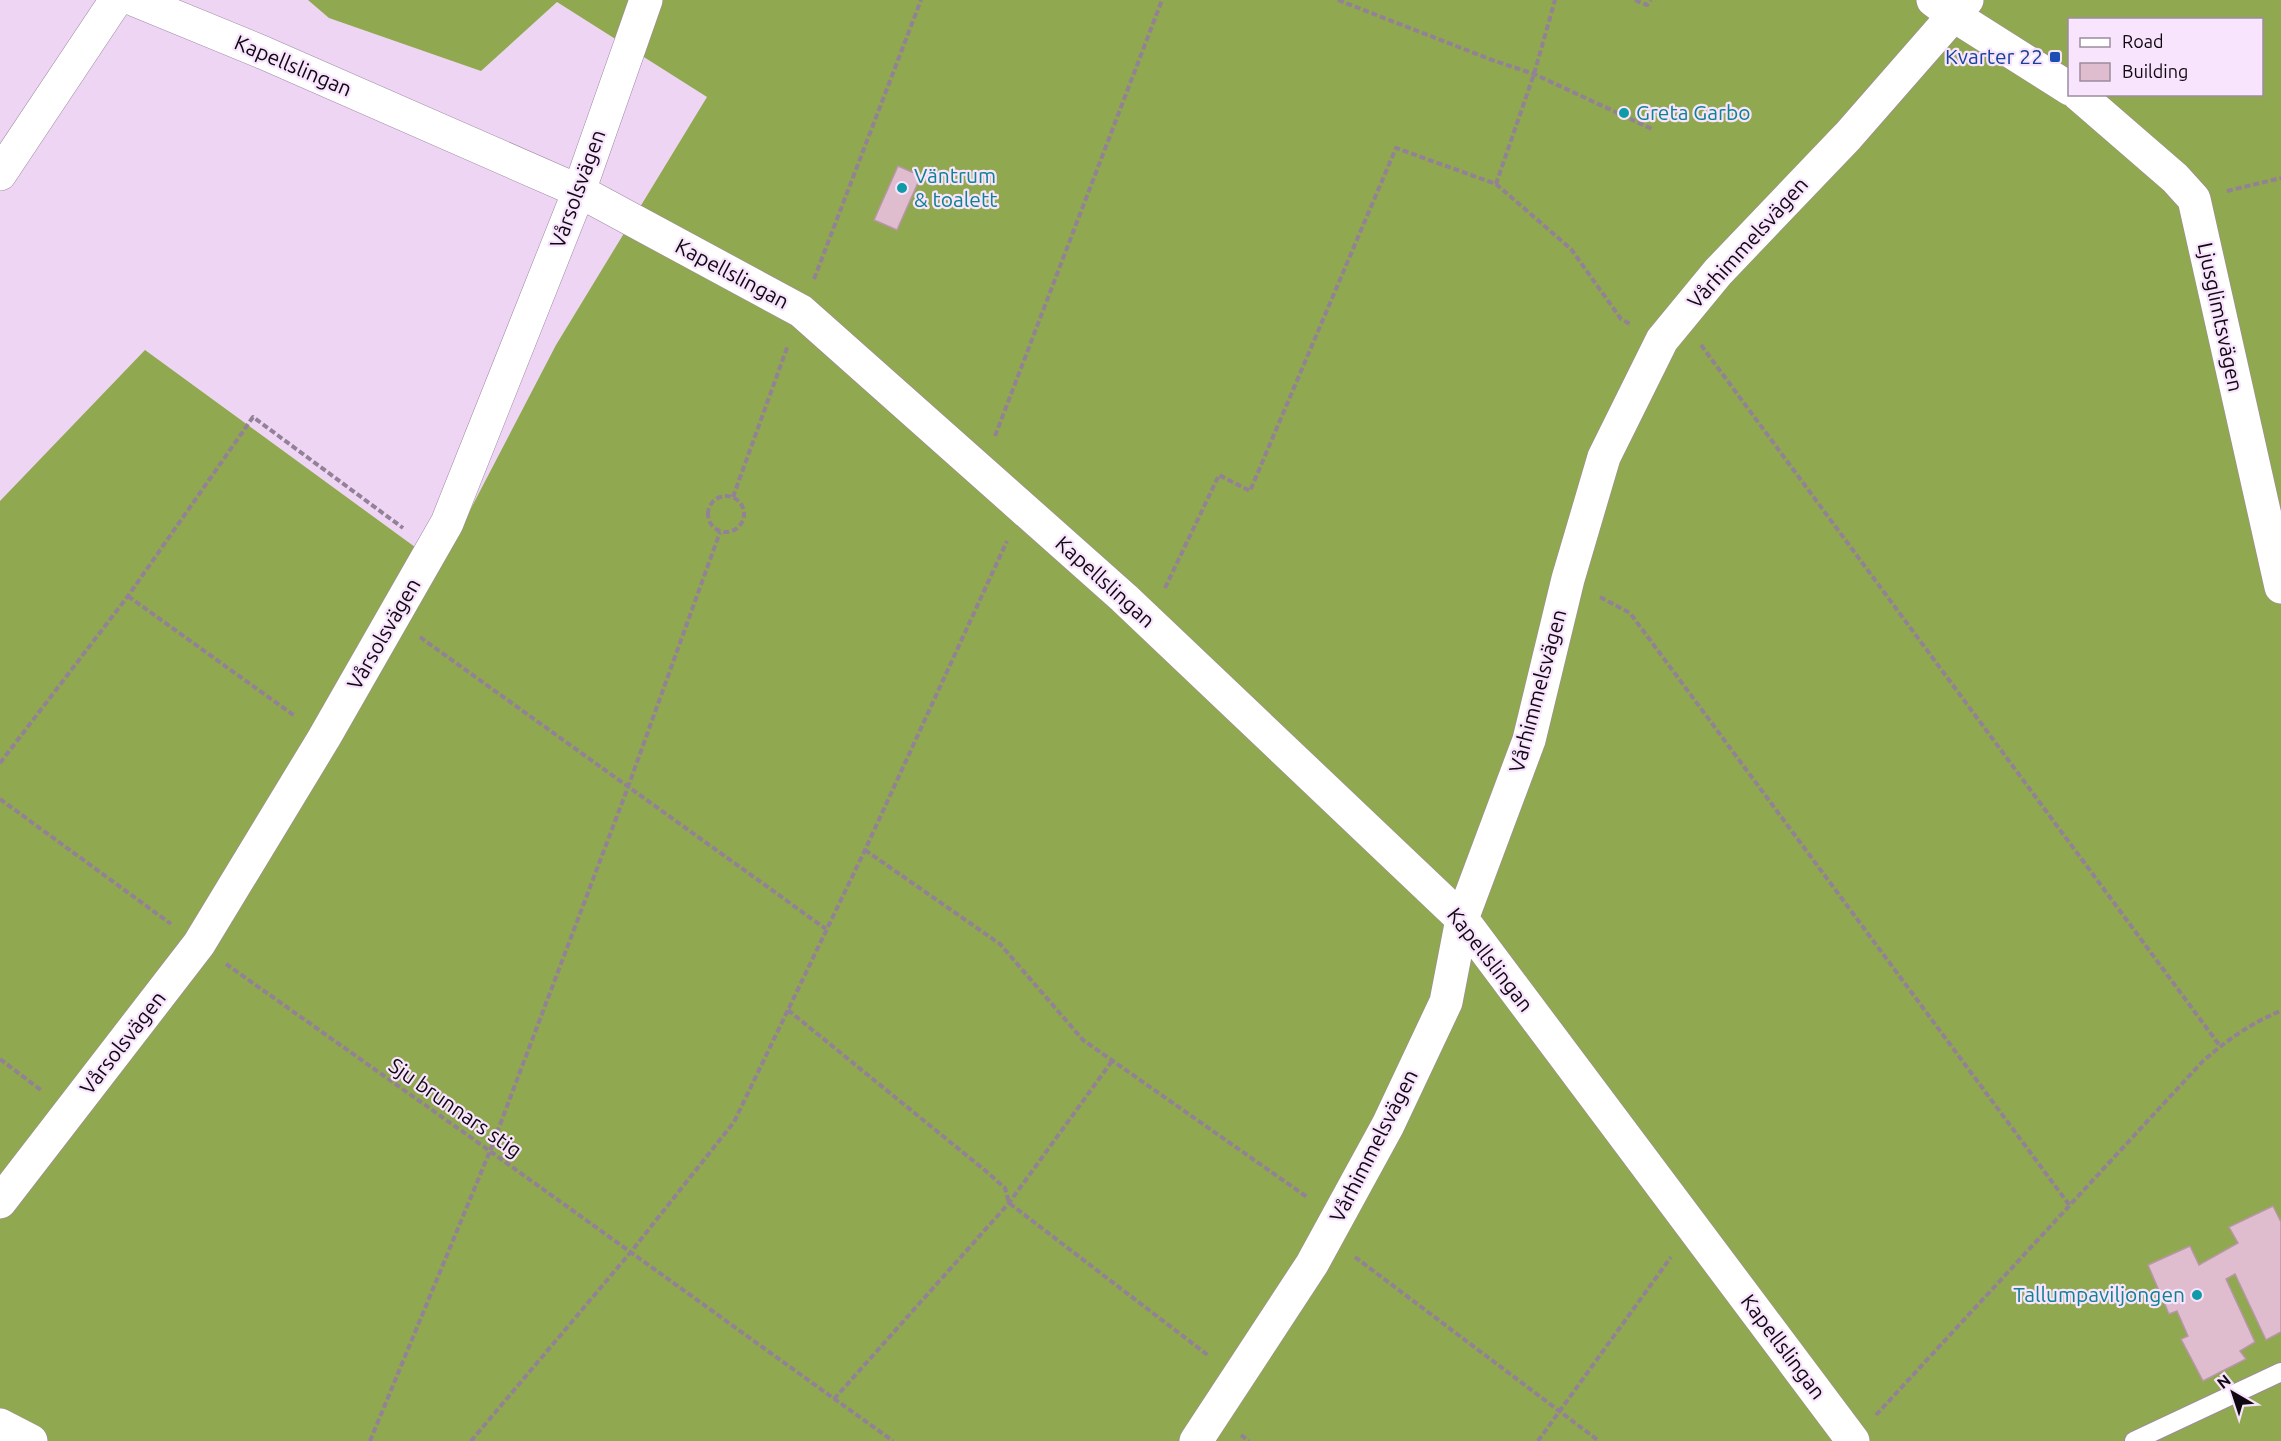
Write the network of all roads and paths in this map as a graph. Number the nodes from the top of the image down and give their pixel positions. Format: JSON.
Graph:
{"nodes":[{"id":1,"x":116,"y":0,"type":"edge"},
{"id":2,"x":135,"y":0,"type":"edge"},
{"id":3,"x":646,"y":0,"type":"edge"},
{"id":4,"x":921,"y":0,"type":"edge"},
{"id":5,"x":1162,"y":0,"type":"edge"},
{"id":6,"x":1338,"y":0,"type":"edge"},
{"id":7,"x":1555,"y":0,"type":"edge"},
{"id":8,"x":1635,"y":0,"type":"edge"},
{"id":9,"x":1651,"y":0,"type":"edge"},
{"id":10,"x":1951,"y":5,"type":"edge"},
{"id":11,"x":1534,"y":74,"type":"junction"},
{"id":12,"x":2068,"y":88,"type":"edge"},
{"id":13,"x":2080,"y":96,"type":"edge"},
{"id":14,"x":1652,"y":129,"type":"dead end"},
{"id":15,"x":0,"y":174,"type":"edge"},
{"id":16,"x":2281,"y":178,"type":"edge"},
{"id":17,"x":1497,"y":184,"type":"junction"},
{"id":18,"x":579,"y":191,"type":"junction"},
{"id":19,"x":2194,"y":200,"type":"junction"},
{"id":20,"x":801,"y":311,"type":"junction"},
{"id":21,"x":1671,"y":329,"type":"junction"},
{"id":22,"x":982,"y":471,"type":"junction"},
{"id":23,"x":733,"y":497,"type":"junction"},
{"id":24,"x":1022,"y":508,"type":"junction"},
{"id":25,"x":720,"y":532,"type":"junction"},
{"id":26,"x":433,"y":550,"type":"junction"},
{"id":27,"x":1568,"y":579,"type":"junction"},
{"id":28,"x":2281,"y":588,"type":"edge"},
{"id":29,"x":128,"y":596,"type":"junction"},
{"id":30,"x":393,"y":618,"type":"junction"},
{"id":31,"x":1148,"y":621,"type":"junction"},
{"id":32,"x":324,"y":738,"type":"junction"},
{"id":33,"x":0,"y":763,"type":"edge"},
{"id":34,"x":628,"y":787,"type":"junction"},
{"id":35,"x":0,"y":799,"type":"edge"},
{"id":36,"x":865,"y":850,"type":"junction"},
{"id":37,"x":1462,"y":919,"type":"junction"},
{"id":38,"x":826,"y":929,"type":"junction"},
{"id":39,"x":199,"y":945,"type":"junction"},
{"id":40,"x":788,"y":1010,"type":"junction"},
{"id":41,"x":2281,"y":1011,"type":"edge"},
{"id":42,"x":2220,"y":1046,"type":"junction"},
{"id":43,"x":0,"y":1059,"type":"edge"},
{"id":44,"x":1112,"y":1061,"type":"junction"},
{"id":45,"x":70,"y":1112,"type":"junction"},
{"id":46,"x":490,"y":1151,"type":"junction"},
{"id":47,"x":0,"y":1202,"type":"edge"},
{"id":48,"x":1009,"y":1203,"type":"junction"},
{"id":49,"x":2070,"y":1206,"type":"junction"},
{"id":50,"x":1332,"y":1227,"type":"junction"},
{"id":51,"x":1693,"y":1227,"type":"junction"},
{"id":52,"x":630,"y":1253,"type":"junction"},
{"id":53,"x":2281,"y":1372,"type":"edge"},
{"id":54,"x":1238,"y":1378,"type":"junction"},
{"id":55,"x":834,"y":1399,"type":"junction"},
{"id":56,"x":1559,"y":1411,"type":"junction"},
{"id":57,"x":0,"y":1425,"type":"edge"},
{"id":58,"x":31,"y":1441,"type":"edge"},
{"id":59,"x":369,"y":1441,"type":"edge"},
{"id":60,"x":471,"y":1441,"type":"edge"},
{"id":61,"x":893,"y":1441,"type":"edge"},
{"id":62,"x":1196,"y":1441,"type":"edge"},
{"id":63,"x":1538,"y":1441,"type":"edge"},
{"id":64,"x":1599,"y":1441,"type":"edge"},
{"id":65,"x":1853,"y":1441,"type":"edge"},
{"id":66,"x":2134,"y":1441,"type":"edge"}],
"edges":[{"from":1,"to":15,"type":"street"},
{"from":2,"to":18,"type":"street","name":"Kapellslingan"},
{"from":3,"to":18,"type":"street","name":"Vårsolsvägen"},
{"from":4,"to":20,"type":"path"},
{"from":5,"to":22,"type":"path"},
{"from":6,"to":11,"type":"path"},
{"from":7,"to":11,"type":"path"},
{"from":8,"to":9,"type":"path"},
{"from":10,"to":12,"type":"street"},
{"from":10,"to":21,"type":"street","name":"Vårhimmelsvägen"},
{"from":11,"to":14,"type":"path"},
{"from":11,"to":17,"type":"path"},
{"from":13,"to":19,"type":"street","name":"Ljusglimtsvägen"},
{"from":16,"to":19,"type":"path"},
{"from":17,"to":21,"type":"path"},
{"from":17,"to":31,"type":"path"},
{"from":18,"to":20,"type":"street","name":"Kapellslingan"},
{"from":18,"to":26,"type":"street","name":"Vårsolsvägen"},
{"from":19,"to":28,"type":"street","name":"Ljusglimtsvägen"},
{"from":20,"to":22,"type":"street","name":"Kapellslingan"},
{"from":20,"to":23,"type":"path"},
{"from":21,"to":27,"type":"street","name":"Vårhimmelsvägen"},
{"from":21,"to":42,"type":"path"},
{"from":22,"to":24,"type":"street","name":"Kapellslingan"},
{"from":23,"to":25,"type":"path"},
{"from":23,"to":25,"type":"path"},
{"from":24,"to":31,"type":"street","name":"Kapellslingan"},
{"from":24,"to":36,"type":"path"},
{"from":25,"to":34,"type":"path"},
{"from":26,"to":29,"type":"path"},
{"from":26,"to":30,"type":"street","name":"Vårsolsvägen"},
{"from":27,"to":37,"type":"street","name":"Vårhimmelsvägen"},
{"from":27,"to":49,"type":"path"},
{"from":29,"to":32,"type":"path"},
{"from":29,"to":33,"type":"path"},
{"from":30,"to":32,"type":"street","name":"Vårsolsvägen"},
{"from":30,"to":34,"type":"path"},
{"from":31,"to":37,"type":"street","name":"Kapellslingan"},
{"from":32,"to":39,"type":"street","name":"Vårsolsvägen"},
{"from":34,"to":38,"type":"path"},
{"from":34,"to":46,"type":"path"},
{"from":35,"to":39,"type":"path","name":"Sju brunnars stig"},
{"from":36,"to":38,"type":"path"},
{"from":36,"to":44,"type":"path"},
{"from":37,"to":50,"type":"street","name":"Vårhimmelsvägen"},
{"from":37,"to":51,"type":"street","name":"Kapellslingan"},
{"from":38,"to":40,"type":"path"},
{"from":39,"to":45,"type":"street","name":"Vårsolsvägen"},
{"from":39,"to":46,"type":"path","name":"Sju brunnars stig"},
{"from":40,"to":48,"type":"path"},
{"from":40,"to":52,"type":"path"},
{"from":41,"to":42,"type":"path"},
{"from":42,"to":49,"type":"path"},
{"from":43,"to":45,"type":"path"},
{"from":44,"to":48,"type":"path"},
{"from":44,"to":50,"type":"path"},
{"from":45,"to":47,"type":"street","name":"Vårsolsvägen"},
{"from":46,"to":52,"type":"path","name":"Sju brunnars stig"},
{"from":46,"to":59,"type":"path"},
{"from":48,"to":54,"type":"path"},
{"from":48,"to":55,"type":"path"},
{"from":49,"to":65,"type":"path"},
{"from":50,"to":54,"type":"street","name":"Vårhimmelsvägen"},
{"from":50,"to":56,"type":"path"},
{"from":51,"to":56,"type":"path"},
{"from":51,"to":65,"type":"street","name":"Kapellslingan"},
{"from":52,"to":55,"type":"path","name":"Sju brunnars stig"},
{"from":52,"to":60,"type":"path"},
{"from":53,"to":66,"type":"lane"},
{"from":54,"to":62,"type":"street","name":"Vårhimmelsvägen"},
{"from":55,"to":61,"type":"path","name":"Sju brunnars stig"},
{"from":56,"to":63,"type":"path"},
{"from":56,"to":64,"type":"path"},
{"from":57,"to":58,"type":"street"}]}
